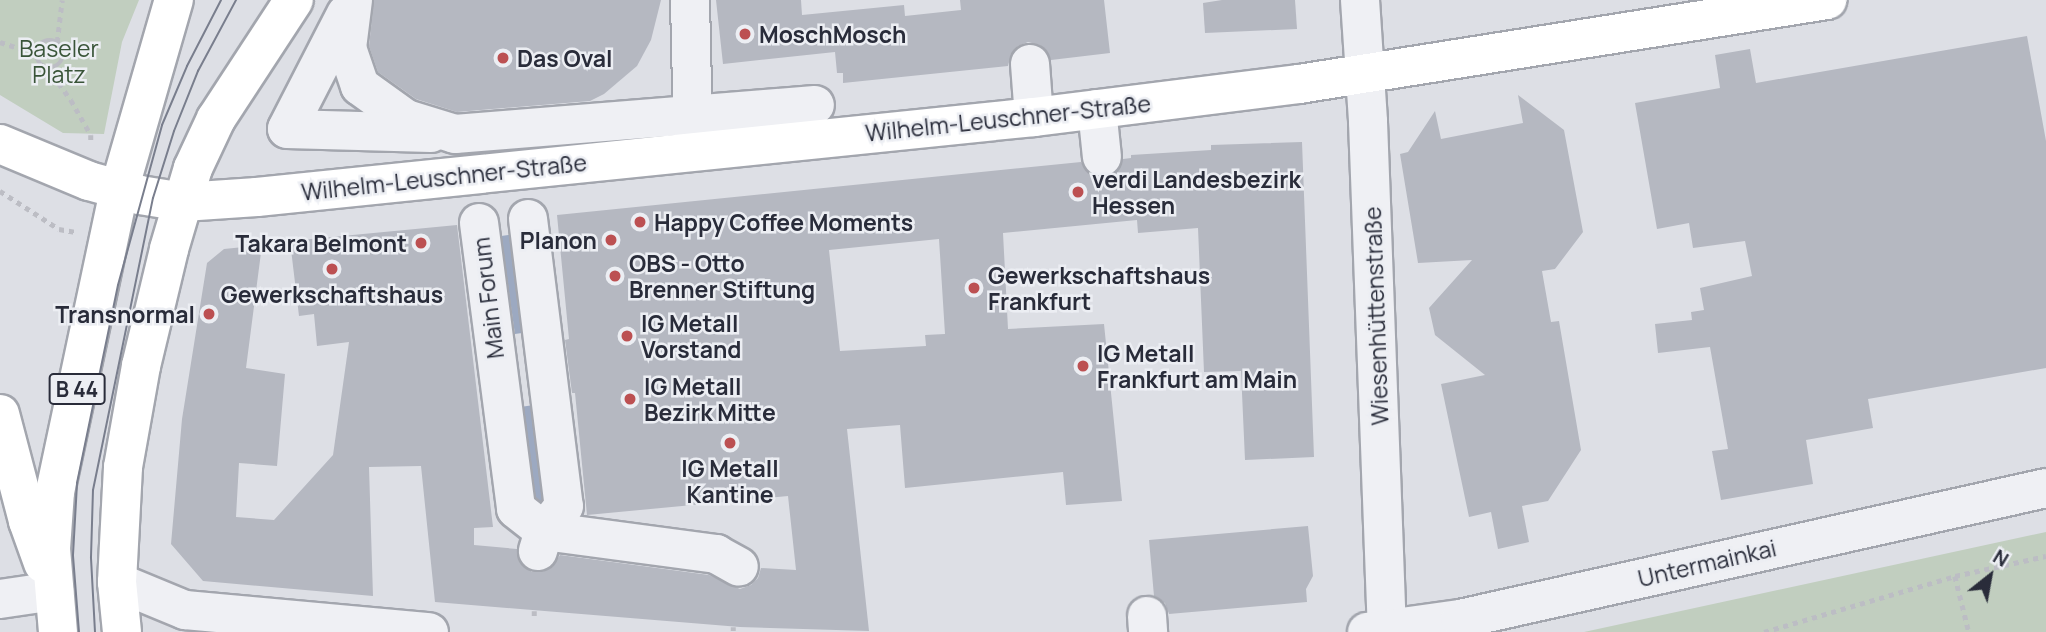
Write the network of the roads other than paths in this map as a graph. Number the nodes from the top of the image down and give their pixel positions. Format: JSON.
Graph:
{"nodes":[{"id":1,"x":174,"y":0,"type":"edge"},
{"id":2,"x":294,"y":0,"type":"edge"},
{"id":3,"x":353,"y":0,"type":"edge"},
{"id":4,"x":690,"y":0,"type":"edge"},
{"id":5,"x":1360,"y":0,"type":"edge"},
{"id":6,"x":1828,"y":0,"type":"edge"},
{"id":7,"x":1030,"y":64,"type":"dead end"},
{"id":8,"x":1366,"y":75,"type":"junction"},
{"id":9,"x":816,"y":105,"type":"dead end"},
{"id":10,"x":1097,"y":109,"type":"junction"},
{"id":11,"x":1034,"y":117,"type":"junction"},
{"id":12,"x":693,"y":122,"type":"junction"},
{"id":13,"x":456,"y":134,"type":"junction"},
{"id":14,"x":0,"y":144,"type":"edge"},
{"id":15,"x":1102,"y":158,"type":"dead end"},
{"id":16,"x":119,"y":190,"type":"junction"},
{"id":17,"x":183,"y":202,"type":"junction"},
{"id":18,"x":528,"y":219,"type":"dead end"},
{"id":19,"x":479,"y":223,"type":"dead end"},
{"id":20,"x":550,"y":366,"type":"junction"},
{"id":21,"x":497,"y":374,"type":"junction"},
{"id":22,"x":0,"y":414,"type":"edge"},
{"id":23,"x":2046,"y":488,"type":"edge"},
{"id":24,"x":549,"y":530,"type":"junction"},
{"id":25,"x":739,"y":567,"type":"dead end"},
{"id":26,"x":117,"y":582,"type":"junction"},
{"id":27,"x":54,"y":591,"type":"junction"},
{"id":28,"x":0,"y":599,"type":"edge"},
{"id":29,"x":1451,"y":625,"type":"edge"},
{"id":30,"x":1380,"y":631,"type":"edge"},
{"id":31,"x":58,"y":632,"type":"edge"},
{"id":32,"x":122,"y":632,"type":"edge"},
{"id":33,"x":429,"y":632,"type":"edge"}],
"edges":[{"from":1,"to":16,"type":"main road","number":"B 44"},
{"from":2,"to":17,"type":"main road","number":"B 44"},
{"from":3,"to":13,"type":"street","name":"Wilhelm-Leuschner-Straße"},
{"from":3,"to":13,"type":"street","name":"Wilhelm-Leuschner-Straße"},
{"from":4,"to":12,"type":"street"},
{"from":5,"to":8,"type":"street","name":"Wiesenhüttenstraße"},
{"from":6,"to":8,"type":"main road","name":"Wilhelm-Leuschner-Straße"},
{"from":7,"to":11,"type":"street"},
{"from":8,"to":10,"type":"main road","name":"Wilhelm-Leuschner-Straße"},
{"from":8,"to":30,"type":"street","name":"Wiesenhüttenstraße"},
{"from":9,"to":12,"type":"street","name":"Wilhelm-Leuschner-Straße"},
{"from":10,"to":11,"type":"main road","name":"Wilhelm-Leuschner-Straße"},
{"from":10,"to":15,"type":"street"},
{"from":11,"to":17,"type":"main road","name":"Wilhelm-Leuschner-Straße"},
{"from":12,"to":13,"type":"street","name":"Wilhelm-Leuschner-Straße"},
{"from":14,"to":16,"type":"main road"},
{"from":16,"to":17,"type":"main road"},
{"from":16,"to":27,"type":"main road","number":"B 44"},
{"from":17,"to":26,"type":"main road","number":"B 44"},
{"from":18,"to":20,"type":"street"},
{"from":19,"to":21,"type":"street","name":"Main Forum"},
{"from":20,"to":21,"type":"street","name":"Main Forum"},
{"from":20,"to":24,"type":"street"},
{"from":21,"to":24,"type":"street","name":"Main Forum"},
{"from":22,"to":27,"type":"main road"},
{"from":23,"to":29,"type":"street","name":"Untermainkai"},
{"from":24,"to":25,"type":"street","name":"Main Forum"},
{"from":26,"to":32,"type":"main road","number":"B 44"},
{"from":26,"to":33,"type":"street"},
{"from":27,"to":28,"type":"street"},
{"from":27,"to":31,"type":"main road","number":"B 44"},
{"from":29,"to":30,"type":"street","name":"Untermainkai"}]}
